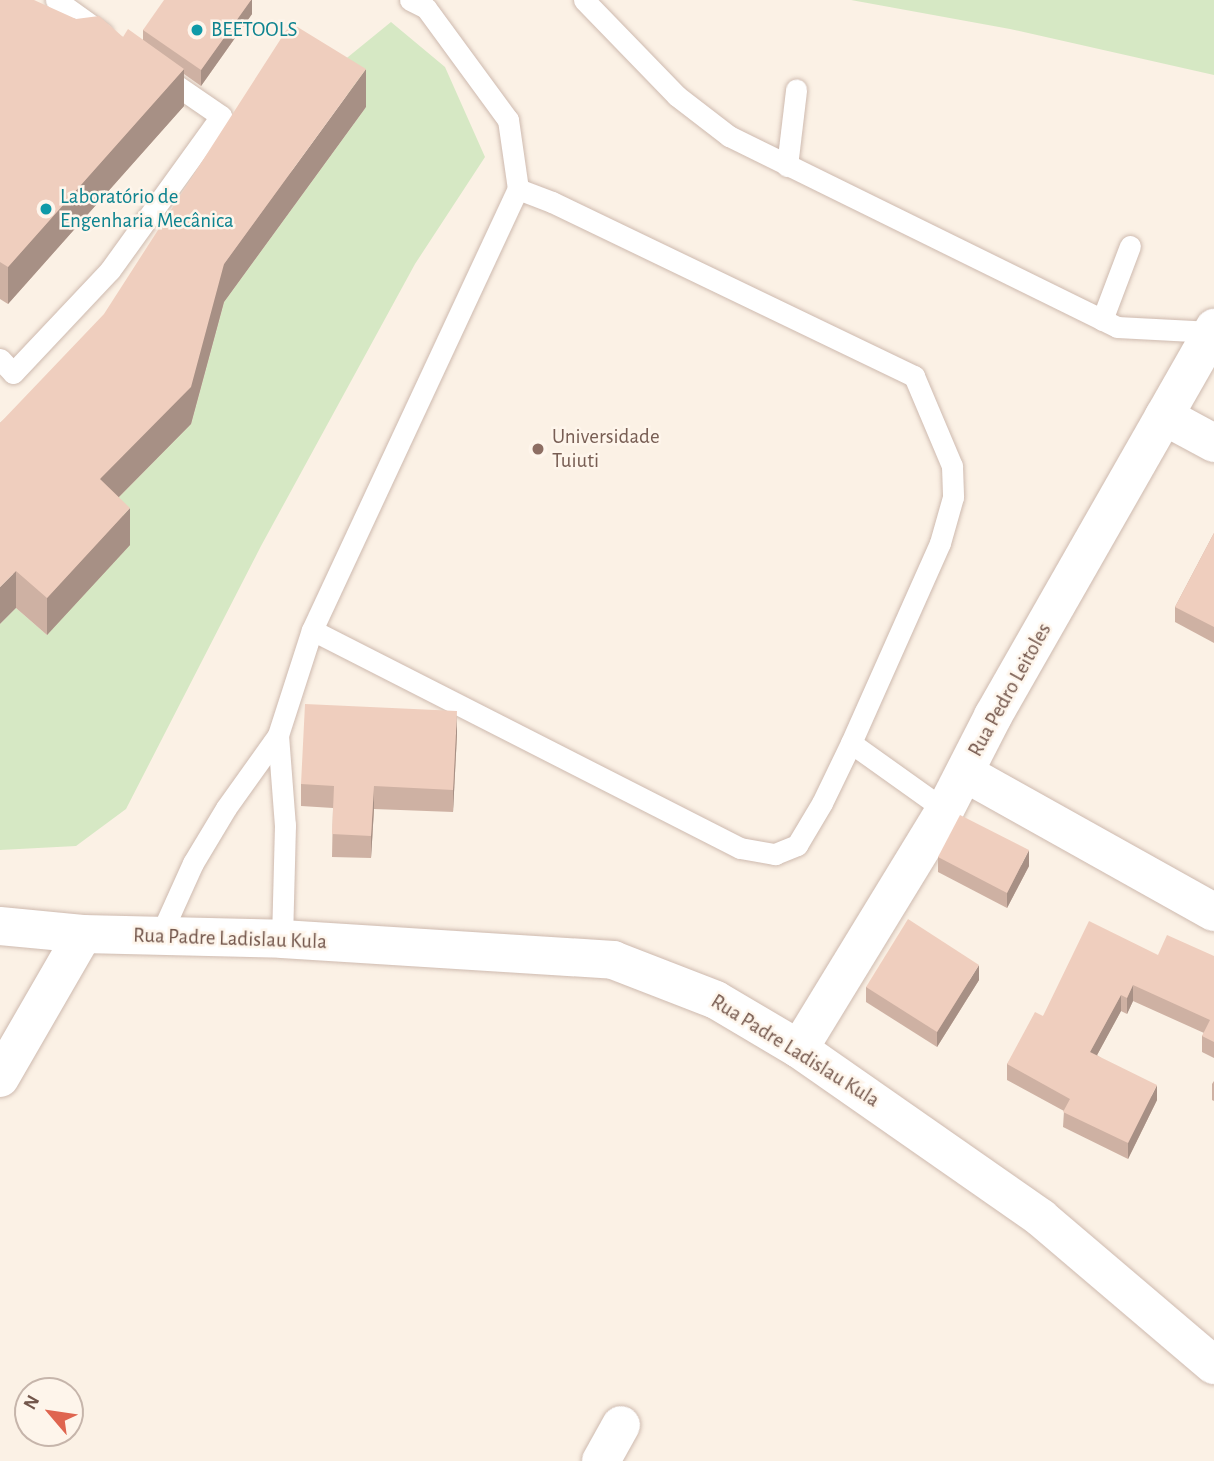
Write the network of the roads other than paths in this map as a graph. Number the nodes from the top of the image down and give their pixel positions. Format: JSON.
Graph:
{"nodes":[{"id":1,"x":55,"y":0,"type":"edge"},
{"id":2,"x":584,"y":0,"type":"edge"},
{"id":3,"x":420,"y":3,"type":"edge"},
{"id":4,"x":122,"y":47,"type":"edge"},
{"id":5,"x":144,"y":62,"type":"edge"},
{"id":6,"x":796,"y":90,"type":"dead end"},
{"id":7,"x":787,"y":166,"type":"junction"},
{"id":8,"x":518,"y":189,"type":"junction"},
{"id":9,"x":1130,"y":246,"type":"dead end"},
{"id":10,"x":1102,"y":320,"type":"junction"},
{"id":11,"x":1213,"y":330,"type":"edge"},
{"id":12,"x":4,"y":373,"type":"edge"},
{"id":13,"x":1164,"y":416,"type":"junction"},
{"id":14,"x":1214,"y":443,"type":"edge"},
{"id":15,"x":312,"y":630,"type":"junction"},
{"id":16,"x":278,"y":735,"type":"junction"},
{"id":17,"x":850,"y":743,"type":"junction"},
{"id":18,"x":965,"y":773,"type":"junction"},
{"id":19,"x":945,"y":810,"type":"junction"},
{"id":20,"x":1214,"y":912,"type":"edge"},
{"id":21,"x":0,"y":926,"type":"edge"},
{"id":22,"x":83,"y":934,"type":"junction"},
{"id":23,"x":160,"y":936,"type":"junction"},
{"id":24,"x":282,"y":939,"type":"junction"},
{"id":25,"x":799,"y":1049,"type":"junction"},
{"id":26,"x":0,"y":1078,"type":"edge"},
{"id":27,"x":1214,"y":1365,"type":"edge"},
{"id":28,"x":621,"y":1425,"type":"dead end"},
{"id":29,"x":601,"y":1461,"type":"edge"}],
"edges":[{"from":1,"to":4,"type":"lane"},
{"from":2,"to":7,"type":"lane"},
{"from":3,"to":8,"type":"lane"},
{"from":5,"to":12,"type":"lane"},
{"from":6,"to":7,"type":"lane"},
{"from":7,"to":10,"type":"lane"},
{"from":8,"to":15,"type":"lane"},
{"from":8,"to":17,"type":"lane"},
{"from":9,"to":10,"type":"lane"},
{"from":10,"to":11,"type":"lane"},
{"from":11,"to":13,"type":"street","name":"Rua Pedro Leitoles"},
{"from":13,"to":14,"type":"street"},
{"from":13,"to":18,"type":"street","name":"Rua Pedro Leitoles"},
{"from":15,"to":16,"type":"lane"},
{"from":15,"to":17,"type":"lane"},
{"from":16,"to":23,"type":"lane"},
{"from":16,"to":24,"type":"lane"},
{"from":17,"to":19,"type":"lane"},
{"from":18,"to":19,"type":"street","name":"Rua Pedro Leitoles"},
{"from":18,"to":20,"type":"street"},
{"from":19,"to":25,"type":"street","name":"Rua Pedro Leitoles"},
{"from":21,"to":22,"type":"street","name":"Rua Padre Ladislau Kula"},
{"from":22,"to":23,"type":"street","name":"Rua Padre Ladislau Kula"},
{"from":22,"to":26,"type":"street"},
{"from":23,"to":24,"type":"street","name":"Rua Padre Ladislau Kula"},
{"from":24,"to":25,"type":"street","name":"Rua Padre Ladislau Kula"},
{"from":25,"to":27,"type":"street","name":"Rua Padre Ladislau Kula"},
{"from":28,"to":29,"type":"street"}]}
